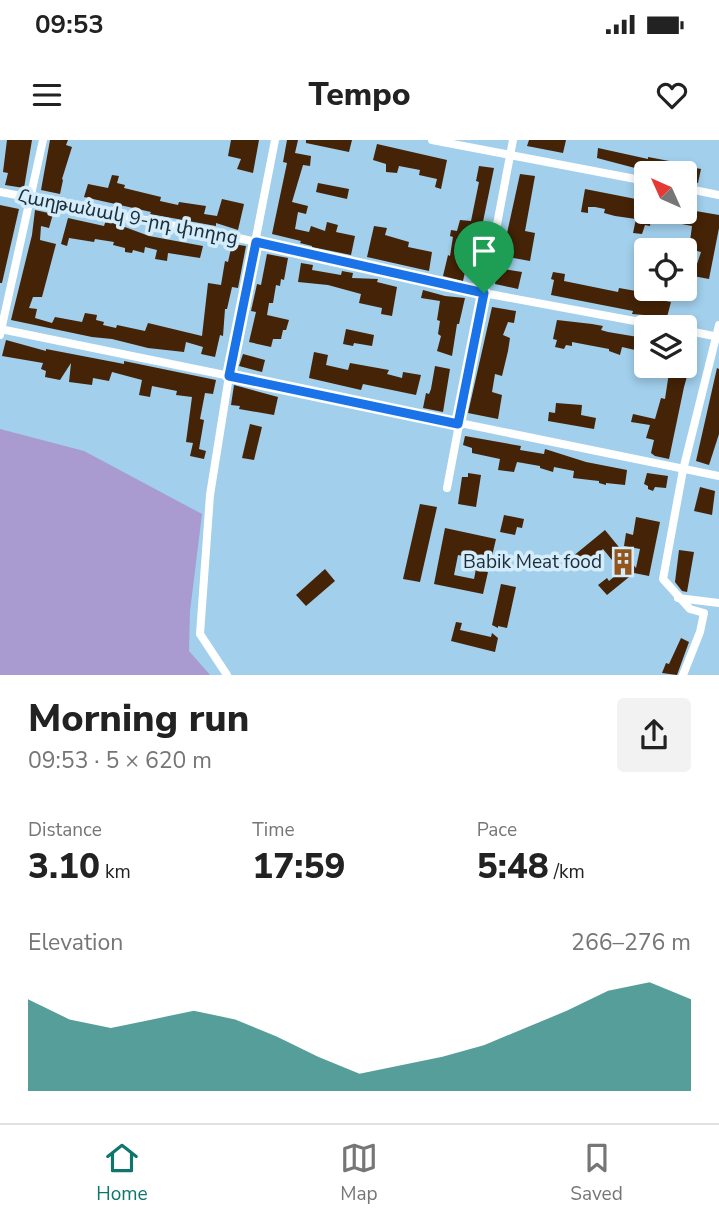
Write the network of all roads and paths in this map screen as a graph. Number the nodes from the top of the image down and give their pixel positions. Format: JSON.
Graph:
{"nodes":[{"id":1,"x":43,"y":140,"type":"edge"},
{"id":2,"x":275,"y":140,"type":"edge"},
{"id":3,"x":432,"y":140,"type":"edge"},
{"id":4,"x":513,"y":140,"type":"edge"},
{"id":5,"x":509,"y":155,"type":"junction"},
{"id":6,"x":634,"y":179,"type":"edge"},
{"id":7,"x":697,"y":191,"type":"edge"},
{"id":8,"x":0,"y":192,"type":"edge"},
{"id":9,"x":719,"y":195,"type":"edge"},
{"id":10,"x":29,"y":198,"type":"junction"},
{"id":11,"x":256,"y":242,"type":"junction"},
{"id":12,"x":484,"y":293,"type":"junction"},
{"id":13,"x":634,"y":321,"type":"edge"},
{"id":14,"x":719,"y":325,"type":"edge"},
{"id":15,"x":0,"y":331,"type":"edge"},
{"id":16,"x":697,"y":333,"type":"edge"},
{"id":17,"x":718,"y":337,"type":"edge"},
{"id":18,"x":229,"y":376,"type":"junction"},
{"id":19,"x":458,"y":424,"type":"junction"},
{"id":20,"x":684,"y":470,"type":"junction"},
{"id":21,"x":719,"y":476,"type":"edge"},
{"id":22,"x":447,"y":488,"type":"dead end"},
{"id":23,"x":678,"y":598,"type":"junction"},
{"id":24,"x":719,"y":603,"type":"edge"},
{"id":25,"x":227,"y":675,"type":"edge"},
{"id":26,"x":683,"y":675,"type":"edge"}],
"edges":[{"from":1,"to":10,"type":"street"},
{"from":2,"to":11,"type":"street"},
{"from":3,"to":5,"type":"street"},
{"from":4,"to":5,"type":"street"},
{"from":5,"to":6,"type":"street"},
{"from":5,"to":12,"type":"street"},
{"from":7,"to":9,"type":"street"},
{"from":8,"to":10,"type":"street","name":"Հաղթանակ 9-րդ փողոց"},
{"from":10,"to":11,"type":"street","name":"Հաղթանակ 9-րդ փողոց"},
{"from":10,"to":15,"type":"street"},
{"from":11,"to":12,"type":"street","name":"Հաղթանակ 9-րդ փողոց"},
{"from":11,"to":18,"type":"street"},
{"from":12,"to":13,"type":"street","name":"Հաղթանակ 9-րդ փողոց"},
{"from":12,"to":19,"type":"street"},
{"from":14,"to":17,"type":"street"},
{"from":15,"to":18,"type":"street"},
{"from":16,"to":17,"type":"street"},
{"from":17,"to":20,"type":"street"},
{"from":18,"to":19,"type":"street"},
{"from":18,"to":25,"type":"street"},
{"from":19,"to":20,"type":"street"},
{"from":19,"to":22,"type":"street"},
{"from":20,"to":21,"type":"street"},
{"from":20,"to":23,"type":"street"},
{"from":23,"to":24,"type":"street"},
{"from":23,"to":26,"type":"street"}]}
